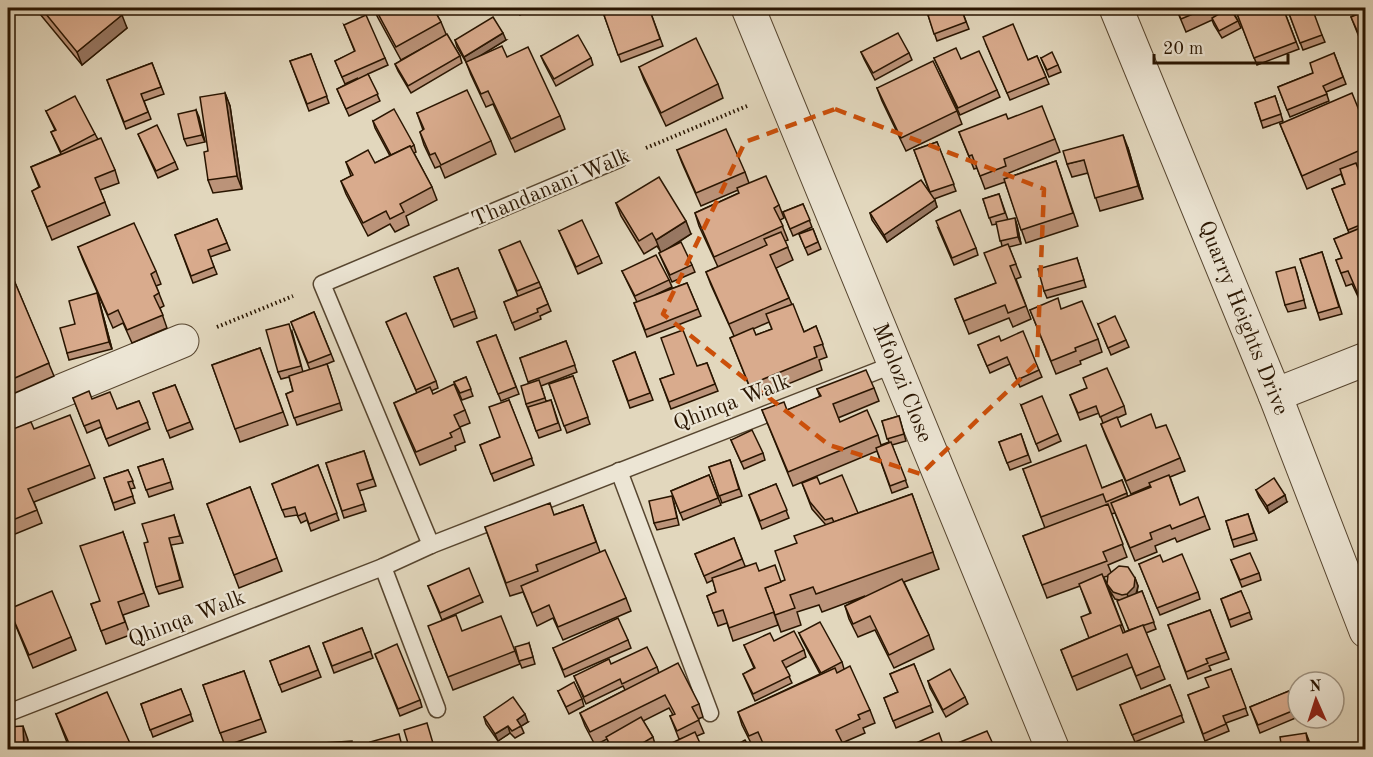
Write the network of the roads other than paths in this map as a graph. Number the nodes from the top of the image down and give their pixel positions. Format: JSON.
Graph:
{"nodes":[{"id":1,"x":1116,"y":8,"type":"edge"},
{"id":2,"x":757,"y":10,"type":"edge"},
{"id":3,"x":619,"y":159,"type":"road end"},
{"id":4,"x":182,"y":341,"type":"road end"},
{"id":5,"x":1365,"y":359,"type":"edge"},
{"id":6,"x":895,"y":364,"type":"junction"},
{"id":7,"x":1275,"y":395,"type":"junction"},
{"id":8,"x":8,"y":413,"type":"edge"},
{"id":9,"x":619,"y":471,"type":"junction"},
{"id":10,"x":431,"y":545,"type":"junction"},
{"id":11,"x":383,"y":567,"type":"junction"},
{"id":12,"x":1365,"y":631,"type":"edge"},
{"id":13,"x":437,"y":709,"type":"dead end"},
{"id":14,"x":8,"y":713,"type":"edge"},
{"id":15,"x":710,"y":713,"type":"dead end"},
{"id":16,"x":1053,"y":750,"type":"edge"}],
"edges":[{"from":1,"to":7,"type":"street","name":"Quarry Heights Drive"},
{"from":2,"to":6,"type":"street","name":"Mfolozi Close"},
{"from":3,"to":10,"type":"lane","name":"Thandanani Walk"},
{"from":4,"to":8,"type":"street"},
{"from":5,"to":7,"type":"street"},
{"from":6,"to":9,"type":"lane","name":"Qhinqa Walk"},
{"from":6,"to":16,"type":"street","name":"Mfolozi Close"},
{"from":7,"to":12,"type":"street","name":"Quarry Heights Drive"},
{"from":9,"to":10,"type":"lane","name":"Qhinqa Walk"},
{"from":9,"to":15,"type":"lane"},
{"from":10,"to":11,"type":"lane","name":"Qhinqa Walk"},
{"from":11,"to":13,"type":"lane"},
{"from":11,"to":14,"type":"lane","name":"Qhinqa Walk"}]}
